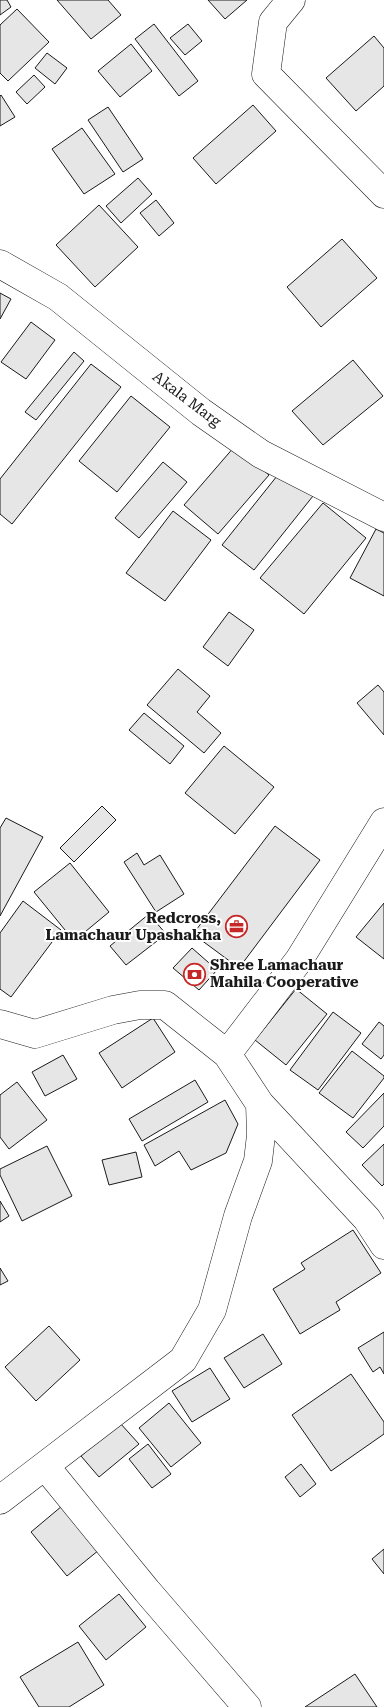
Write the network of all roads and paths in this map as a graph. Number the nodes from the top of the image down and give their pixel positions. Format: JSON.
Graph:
{"nodes":[{"id":1,"x":291,"y":0,"type":"edge"},
{"id":2,"x":384,"y":194,"type":"edge"},
{"id":3,"x":0,"y":264,"type":"edge"},
{"id":4,"x":384,"y":518,"type":"edge"},
{"id":5,"x":384,"y":822,"type":"edge"},
{"id":6,"x":0,"y":1024,"type":"edge"},
{"id":7,"x":227,"y":1054,"type":"junction"},
{"id":8,"x":260,"y":1104,"type":"junction"},
{"id":9,"x":384,"y":1245,"type":"edge"},
{"id":10,"x":46,"y":1466,"type":"junction"},
{"id":11,"x":0,"y":1500,"type":"edge"},
{"id":12,"x":247,"y":1707,"type":"edge"}],
"edges":[{"from":1,"to":2,"type":"street"},
{"from":3,"to":4,"type":"street","name":"Akala Marg"},
{"from":5,"to":7,"type":"street"},
{"from":6,"to":7,"type":"street"},
{"from":7,"to":8,"type":"street"},
{"from":8,"to":9,"type":"street"},
{"from":8,"to":10,"type":"street"},
{"from":10,"to":11,"type":"street"},
{"from":10,"to":12,"type":"street"}]}
